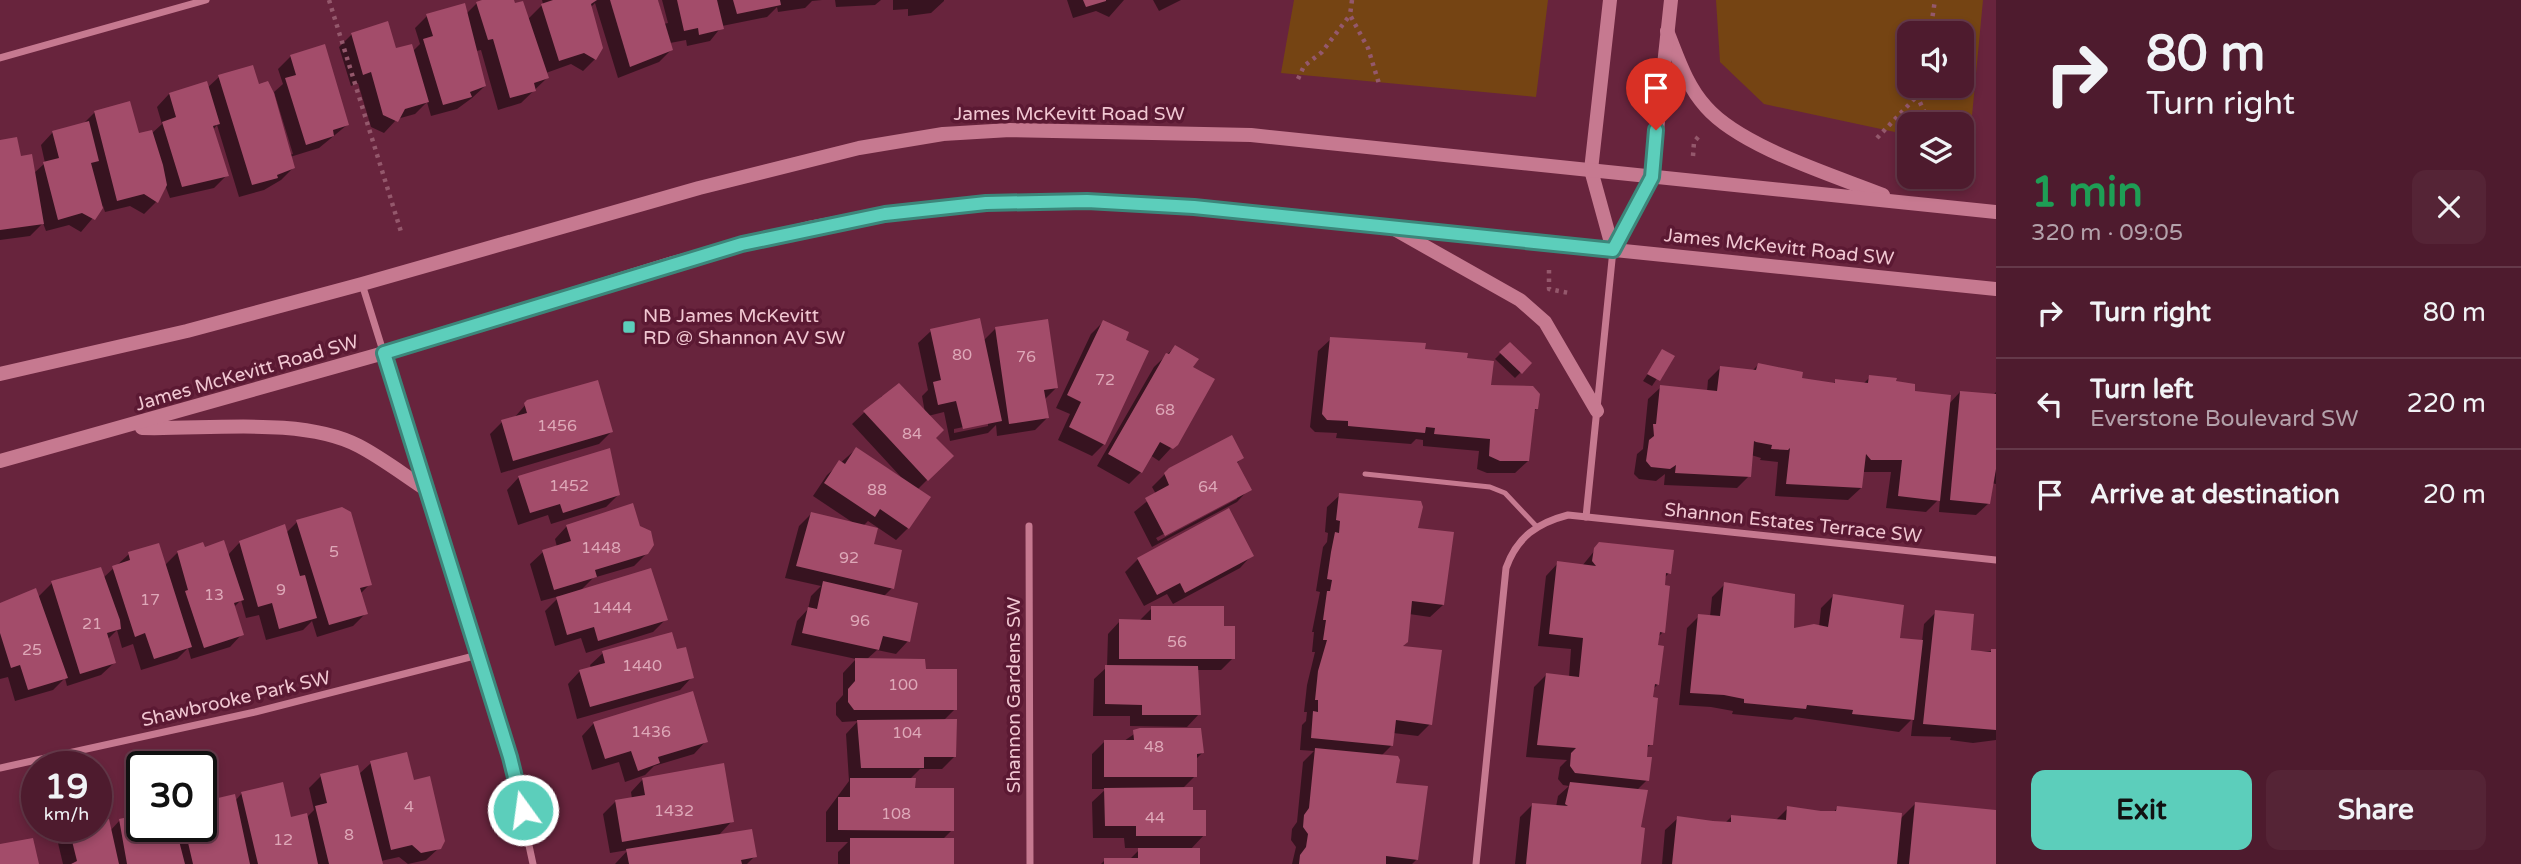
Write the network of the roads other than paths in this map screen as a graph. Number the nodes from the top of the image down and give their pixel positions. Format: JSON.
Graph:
{"nodes":[{"id":1,"x":206,"y":0,"type":"edge"},
{"id":2,"x":1610,"y":0,"type":"edge"},
{"id":3,"x":1671,"y":0,"type":"edge"},
{"id":4,"x":1667,"y":31,"type":"junction"},
{"id":5,"x":0,"y":58,"type":"edge"},
{"id":6,"x":1591,"y":170,"type":"junction"},
{"id":7,"x":1652,"y":177,"type":"junction"},
{"id":8,"x":1902,"y":202,"type":"junction"},
{"id":9,"x":1996,"y":212,"type":"edge"},
{"id":10,"x":1388,"y":226,"type":"junction"},
{"id":11,"x":1613,"y":250,"type":"junction"},
{"id":12,"x":362,"y":284,"type":"junction"},
{"id":13,"x":1996,"y":289,"type":"edge"},
{"id":14,"x":384,"y":353,"type":"junction"},
{"id":15,"x":0,"y":374,"type":"edge"},
{"id":16,"x":1597,"y":411,"type":"junction"},
{"id":17,"x":126,"y":428,"type":"junction"},
{"id":18,"x":0,"y":461,"type":"edge"},
{"id":19,"x":1366,"y":474,"type":"dead end"},
{"id":20,"x":427,"y":489,"type":"junction"},
{"id":21,"x":1586,"y":517,"type":"junction"},
{"id":22,"x":1029,"y":526,"type":"dead end"},
{"id":23,"x":1536,"y":527,"type":"junction"},
{"id":24,"x":1996,"y":560,"type":"edge"},
{"id":25,"x":478,"y":655,"type":"junction"},
{"id":26,"x":0,"y":768,"type":"edge"},
{"id":27,"x":533,"y":864,"type":"edge"},
{"id":28,"x":1030,"y":864,"type":"edge"},
{"id":29,"x":1476,"y":864,"type":"edge"}],
"edges":[{"from":1,"to":5,"type":"street"},
{"from":2,"to":6,"type":"main road"},
{"from":3,"to":4,"type":"main road"},
{"from":4,"to":7,"type":"main road"},
{"from":4,"to":8,"type":"main road"},
{"from":6,"to":7,"type":"main road","name":"James McKevitt Road SW"},
{"from":6,"to":11,"type":"main road"},
{"from":6,"to":12,"type":"main road","name":"James McKevitt Road SW"},
{"from":7,"to":8,"type":"main road","name":"James McKevitt Road SW"},
{"from":7,"to":11,"type":"main road"},
{"from":8,"to":9,"type":"main road","name":"James McKevitt Road SW"},
{"from":10,"to":11,"type":"main road","name":"James McKevitt Road SW"},
{"from":10,"to":14,"type":"main road","name":"James McKevitt Road SW"},
{"from":10,"to":16,"type":"main road"},
{"from":11,"to":13,"type":"main road","name":"James McKevitt Road SW"},
{"from":11,"to":16,"type":"street"},
{"from":12,"to":14,"type":"street"},
{"from":12,"to":15,"type":"main road","name":"James McKevitt Road SW"},
{"from":14,"to":17,"type":"main road","name":"James McKevitt Road SW"},
{"from":14,"to":20,"type":"street"},
{"from":16,"to":21,"type":"street"},
{"from":17,"to":18,"type":"main road","name":"James McKevitt Road SW"},
{"from":17,"to":20,"type":"main road"},
{"from":19,"to":23,"type":"lane"},
{"from":20,"to":25,"type":"street"},
{"from":21,"to":23,"type":"street","name":"Shannon Estates Terrace SW"},
{"from":21,"to":24,"type":"street","name":"Shannon Estates Terrace SW"},
{"from":22,"to":28,"type":"street","name":"Shannon Gardens SW"},
{"from":23,"to":29,"type":"street"},
{"from":25,"to":26,"type":"street","name":"Shawbrooke Park SW"},
{"from":25,"to":27,"type":"street"}]}
